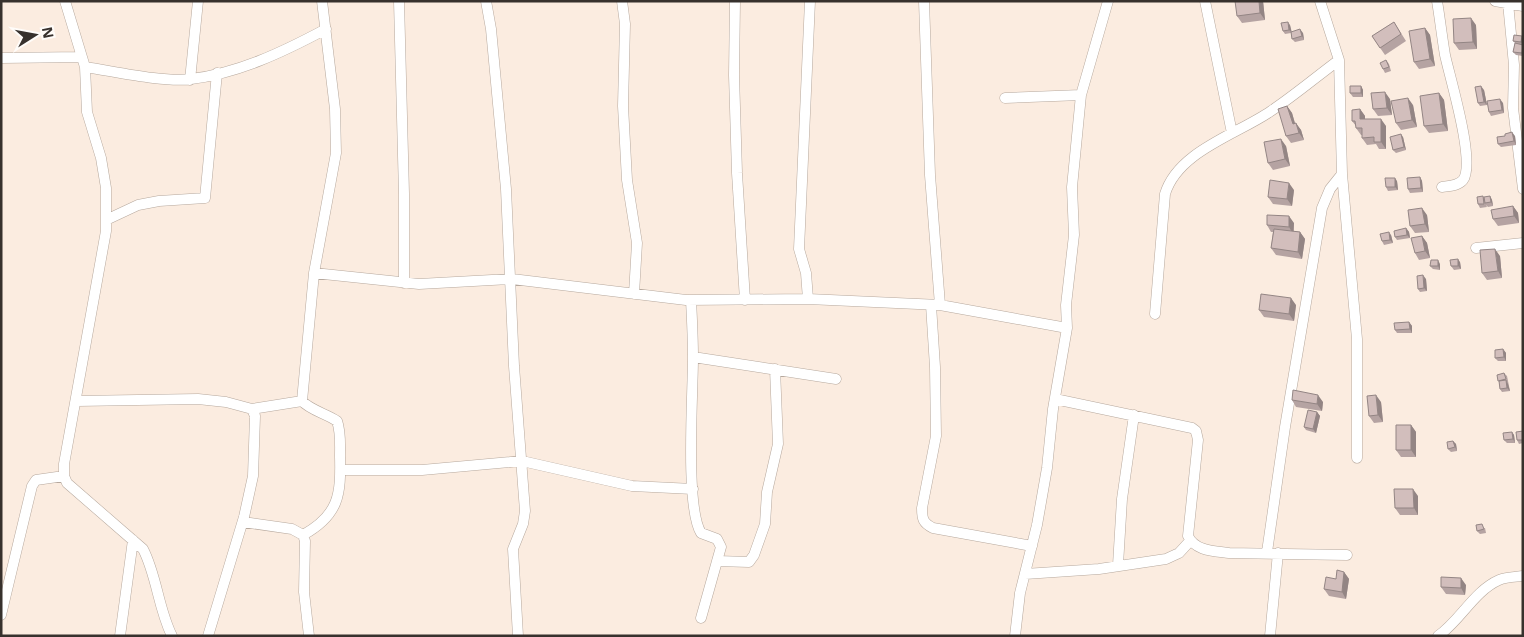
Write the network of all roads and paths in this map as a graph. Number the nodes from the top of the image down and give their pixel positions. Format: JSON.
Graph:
{"nodes":[{"id":1,"x":65,"y":1,"type":"edge"},
{"id":2,"x":198,"y":1,"type":"edge"},
{"id":3,"x":322,"y":1,"type":"edge"},
{"id":4,"x":399,"y":1,"type":"edge"},
{"id":5,"x":486,"y":1,"type":"edge"},
{"id":6,"x":622,"y":1,"type":"edge"},
{"id":7,"x":735,"y":1,"type":"edge"},
{"id":8,"x":810,"y":1,"type":"edge"},
{"id":9,"x":924,"y":1,"type":"edge"},
{"id":10,"x":1108,"y":1,"type":"edge"},
{"id":11,"x":1205,"y":1,"type":"edge"},
{"id":12,"x":1320,"y":1,"type":"edge"},
{"id":13,"x":1437,"y":1,"type":"edge"},
{"id":14,"x":1495,"y":1,"type":"edge"},
{"id":15,"x":1508,"y":3,"type":"junction"},
{"id":16,"x":1523,"y":6,"type":"edge"},
{"id":17,"x":326,"y":29,"type":"junction"},
{"id":18,"x":1,"y":58,"type":"edge"},
{"id":19,"x":1339,"y":60,"type":"junction"},
{"id":20,"x":84,"y":62,"type":"junction"},
{"id":21,"x":217,"y":73,"type":"junction"},
{"id":22,"x":190,"y":80,"type":"junction"},
{"id":23,"x":1081,"y":96,"type":"junction"},
{"id":24,"x":1004,"y":98,"type":"dead end"},
{"id":25,"x":1232,"y":133,"type":"junction"},
{"id":26,"x":1342,"y":174,"type":"junction"},
{"id":27,"x":1442,"y":187,"type":"dead end"},
{"id":28,"x":1523,"y":189,"type":"edge"},
{"id":29,"x":106,"y":220,"type":"junction"},
{"id":30,"x":1523,"y":243,"type":"edge"},
{"id":31,"x":1476,"y":248,"type":"dead end"},
{"id":32,"x":314,"y":273,"type":"junction"},
{"id":33,"x":512,"y":279,"type":"junction"},
{"id":34,"x":404,"y":283,"type":"junction"},
{"id":35,"x":634,"y":294,"type":"junction"},
{"id":36,"x":808,"y":299,"type":"junction"},
{"id":37,"x":691,"y":300,"type":"junction"},
{"id":38,"x":745,"y":300,"type":"junction"},
{"id":39,"x":936,"y":305,"type":"junction"},
{"id":40,"x":1155,"y":314,"type":"dead end"},
{"id":41,"x":1067,"y":328,"type":"junction"},
{"id":42,"x":693,"y":357,"type":"junction"},
{"id":43,"x":774,"y":369,"type":"junction"},
{"id":44,"x":836,"y":379,"type":"dead end"},
{"id":45,"x":1055,"y":399,"type":"junction"},
{"id":46,"x":77,"y":401,"type":"junction"},
{"id":47,"x":302,"y":401,"type":"junction"},
{"id":48,"x":252,"y":409,"type":"junction"},
{"id":49,"x":1134,"y":415,"type":"junction"},
{"id":50,"x":1358,"y":458,"type":"dead end"},
{"id":51,"x":522,"y":461,"type":"junction"},
{"id":52,"x":340,"y":470,"type":"junction"},
{"id":53,"x":64,"y":476,"type":"junction"},
{"id":54,"x":693,"y":490,"type":"junction"},
{"id":55,"x":243,"y":522,"type":"junction"},
{"id":56,"x":303,"y":535,"type":"junction"},
{"id":57,"x":133,"y":540,"type":"junction"},
{"id":58,"x":1190,"y":541,"type":"junction"},
{"id":59,"x":1032,"y":546,"type":"junction"},
{"id":60,"x":1267,"y":552,"type":"junction"},
{"id":61,"x":1278,"y":553,"type":"junction"},
{"id":62,"x":1348,"y":555,"type":"dead end"},
{"id":63,"x":717,"y":561,"type":"junction"},
{"id":64,"x":1118,"y":565,"type":"junction"},
{"id":65,"x":1025,"y":574,"type":"junction"},
{"id":66,"x":1523,"y":576,"type":"edge"},
{"id":67,"x":1,"y":615,"type":"edge"},
{"id":68,"x":701,"y":618,"type":"dead end"},
{"id":69,"x":120,"y":636,"type":"edge"},
{"id":70,"x":172,"y":636,"type":"edge"},
{"id":71,"x":208,"y":636,"type":"edge"},
{"id":72,"x":309,"y":636,"type":"edge"},
{"id":73,"x":518,"y":636,"type":"edge"},
{"id":74,"x":1015,"y":636,"type":"edge"},
{"id":75,"x":1270,"y":636,"type":"edge"},
{"id":76,"x":1438,"y":636,"type":"edge"}],
"edges":[{"from":1,"to":20,"type":"street"},
{"from":2,"to":22,"type":"street"},
{"from":3,"to":17,"type":"street"},
{"from":4,"to":34,"type":"street"},
{"from":5,"to":33,"type":"street"},
{"from":6,"to":35,"type":"street"},
{"from":7,"to":38,"type":"street"},
{"from":8,"to":36,"type":"street"},
{"from":9,"to":39,"type":"street"},
{"from":10,"to":23,"type":"street"},
{"from":11,"to":25,"type":"street"},
{"from":12,"to":19,"type":"street"},
{"from":13,"to":27,"type":"street"},
{"from":14,"to":15,"type":"street"},
{"from":15,"to":16,"type":"street"},
{"from":15,"to":28,"type":"street"},
{"from":17,"to":21,"type":"street"},
{"from":17,"to":32,"type":"street"},
{"from":18,"to":20,"type":"street"},
{"from":19,"to":25,"type":"street"},
{"from":19,"to":26,"type":"street"},
{"from":20,"to":22,"type":"street"},
{"from":20,"to":29,"type":"street"},
{"from":21,"to":22,"type":"street"},
{"from":21,"to":29,"type":"street"},
{"from":23,"to":24,"type":"street"},
{"from":23,"to":41,"type":"street"},
{"from":25,"to":40,"type":"street"},
{"from":26,"to":50,"type":"street"},
{"from":26,"to":60,"type":"street"},
{"from":29,"to":46,"type":"street"},
{"from":30,"to":31,"type":"street"},
{"from":32,"to":34,"type":"street"},
{"from":32,"to":47,"type":"street"},
{"from":33,"to":34,"type":"street"},
{"from":33,"to":35,"type":"street"},
{"from":33,"to":51,"type":"street"},
{"from":35,"to":37,"type":"street"},
{"from":36,"to":38,"type":"street"},
{"from":36,"to":39,"type":"street"},
{"from":37,"to":38,"type":"street"},
{"from":37,"to":42,"type":"street"},
{"from":39,"to":41,"type":"street"},
{"from":39,"to":59,"type":"street"},
{"from":41,"to":45,"type":"street"},
{"from":42,"to":43,"type":"street"},
{"from":42,"to":54,"type":"street"},
{"from":43,"to":44,"type":"street"},
{"from":43,"to":63,"type":"street"},
{"from":45,"to":49,"type":"street"},
{"from":45,"to":59,"type":"street"},
{"from":46,"to":48,"type":"street"},
{"from":46,"to":53,"type":"street"},
{"from":47,"to":48,"type":"street"},
{"from":47,"to":52,"type":"street"},
{"from":48,"to":55,"type":"street"},
{"from":49,"to":58,"type":"street"},
{"from":49,"to":64,"type":"street"},
{"from":51,"to":52,"type":"street"},
{"from":51,"to":54,"type":"street"},
{"from":51,"to":73,"type":"street"},
{"from":52,"to":56,"type":"street"},
{"from":53,"to":57,"type":"street"},
{"from":53,"to":67,"type":"street"},
{"from":54,"to":63,"type":"street"},
{"from":55,"to":56,"type":"street"},
{"from":55,"to":71,"type":"street"},
{"from":56,"to":72,"type":"street"},
{"from":57,"to":69,"type":"street"},
{"from":57,"to":70,"type":"street"},
{"from":58,"to":60,"type":"street"},
{"from":58,"to":64,"type":"street"},
{"from":59,"to":65,"type":"street"},
{"from":60,"to":61,"type":"street"},
{"from":61,"to":62,"type":"street"},
{"from":61,"to":75,"type":"street"},
{"from":63,"to":68,"type":"street"},
{"from":64,"to":65,"type":"street"},
{"from":65,"to":74,"type":"street"},
{"from":66,"to":76,"type":"street"}]}
